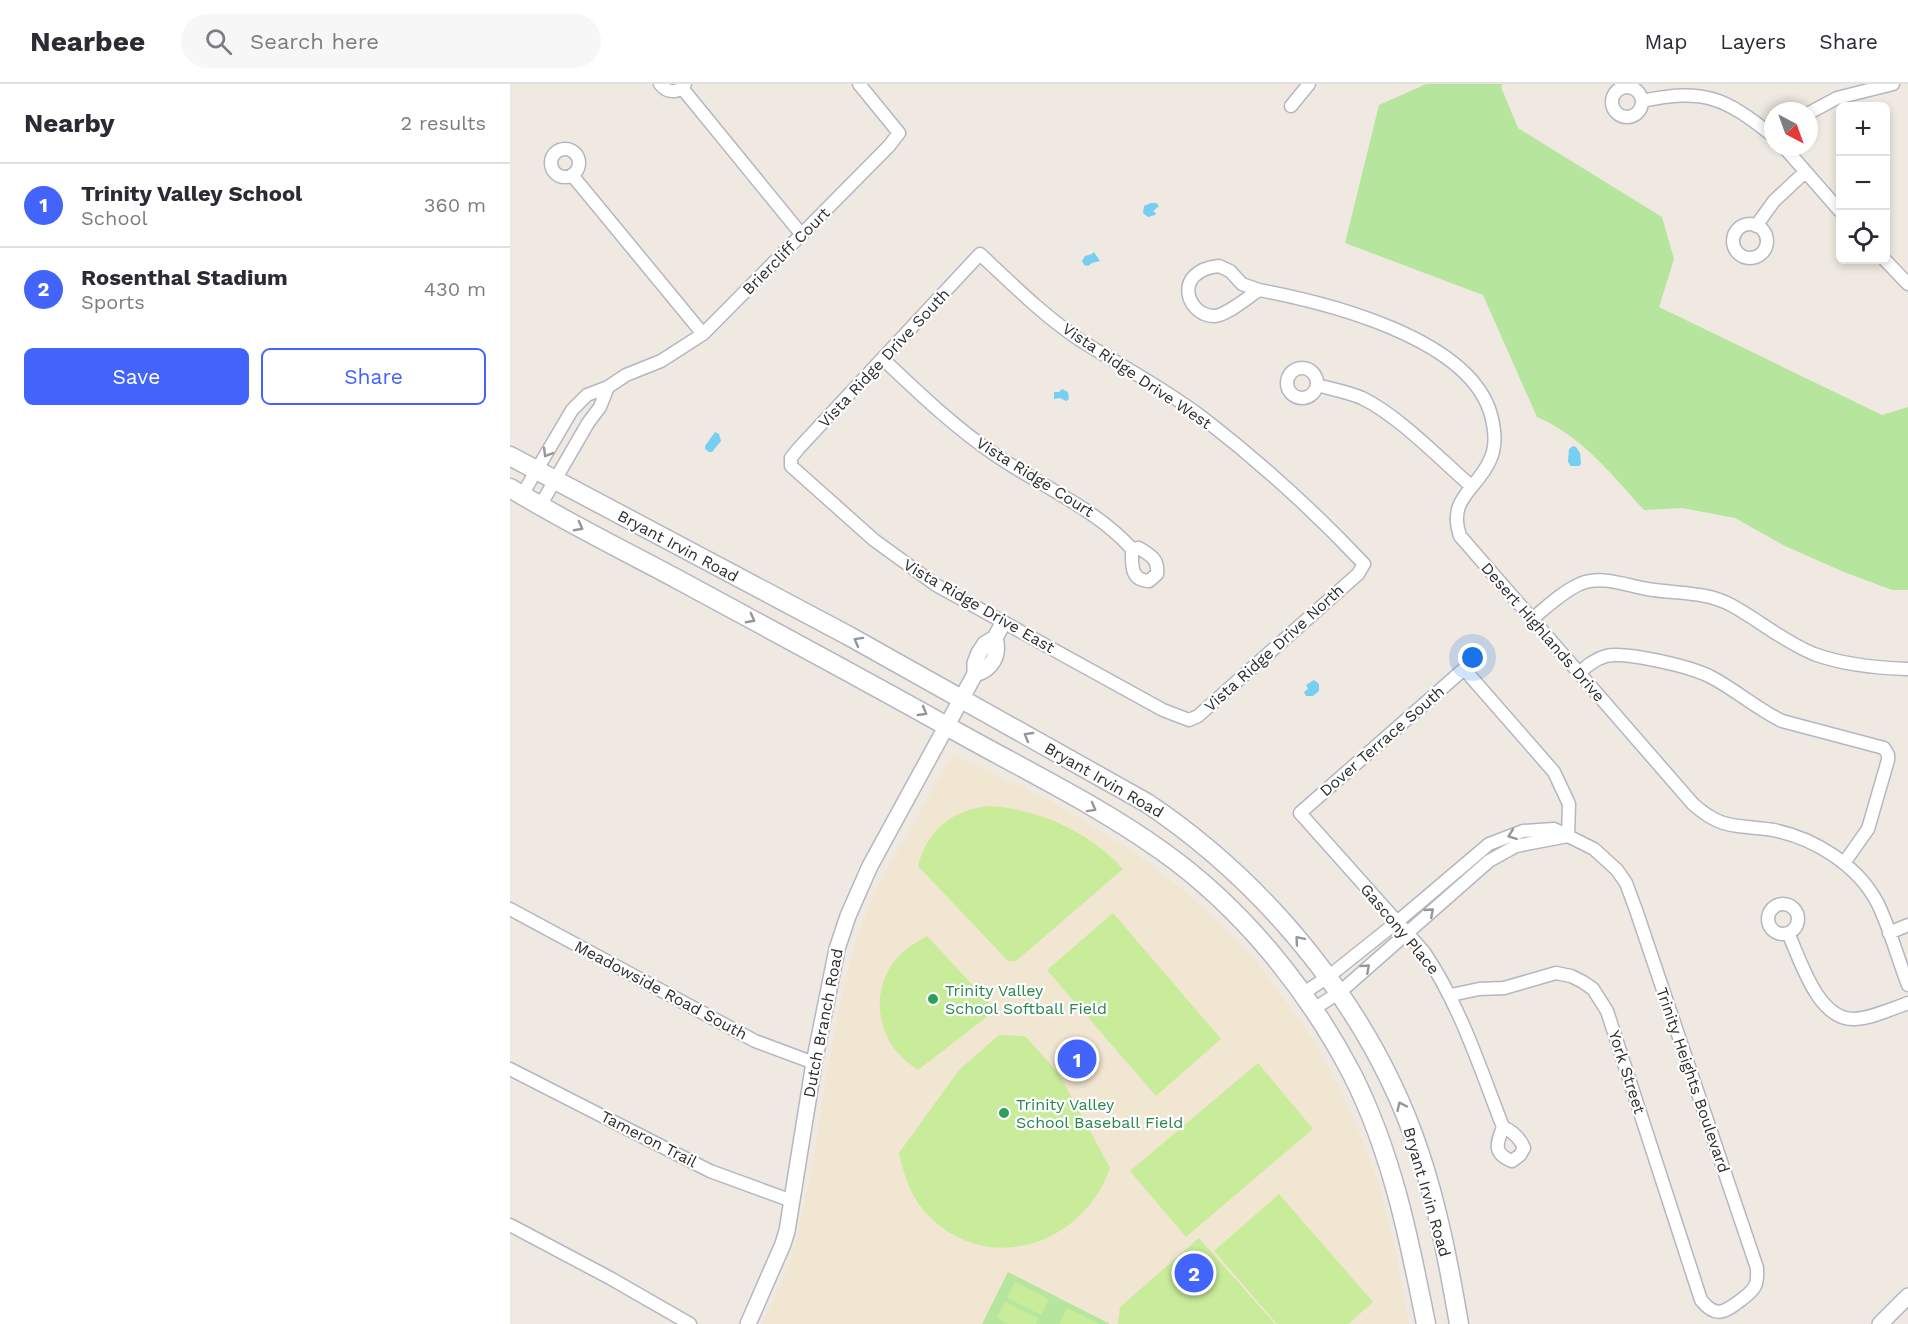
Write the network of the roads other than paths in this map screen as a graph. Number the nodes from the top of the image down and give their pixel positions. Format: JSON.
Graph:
{"nodes":[{"id":1,"x":660,"y":84,"type":"edge"},
{"id":2,"x":859,"y":84,"type":"edge"},
{"id":3,"x":1309,"y":84,"type":"edge"},
{"id":4,"x":1893,"y":84,"type":"edge"},
{"id":5,"x":684,"y":86,"type":"edge"},
{"id":6,"x":1642,"y":101,"type":"dead end"},
{"id":7,"x":1292,"y":106,"type":"dead end"},
{"id":8,"x":1818,"y":107,"type":"edge"},
{"id":9,"x":1764,"y":129,"type":"edge"},
{"id":10,"x":1792,"y":156,"type":"edge"},
{"id":11,"x":1805,"y":172,"type":"junction"},
{"id":12,"x":572,"y":175,"type":"dead end"},
{"id":13,"x":1839,"y":210,"type":"edge"},
{"id":14,"x":1756,"y":226,"type":"dead end"},
{"id":15,"x":802,"y":235,"type":"junction"},
{"id":16,"x":980,"y":254,"type":"joint"},
{"id":17,"x":1889,"y":264,"type":"edge"},
{"id":18,"x":1908,"y":284,"type":"edge"},
{"id":19,"x":1259,"y":290,"type":"junction"},
{"id":20,"x":703,"y":334,"type":"junction"},
{"id":21,"x":883,"y":358,"type":"junction"},
{"id":22,"x":1317,"y":385,"type":"dead end"},
{"id":23,"x":608,"y":387,"type":"junction"},
{"id":24,"x":567,"y":420,"type":"junction"},
{"id":25,"x":584,"y":430,"type":"junction"},
{"id":26,"x":510,"y":456,"type":"edge"},
{"id":27,"x":790,"y":462,"type":"joint"},
{"id":28,"x":536,"y":471,"type":"junction"},
{"id":29,"x":554,"y":481,"type":"junction"},
{"id":30,"x":1471,"y":486,"type":"junction"},
{"id":31,"x":516,"y":492,"type":"edge"},
{"id":32,"x":540,"y":506,"type":"junction"},
{"id":33,"x":1132,"y":549,"type":"dead end"},
{"id":34,"x":1358,"y":574,"type":"joint"},
{"id":35,"x":1532,"y":619,"type":"junction"},
{"id":36,"x":1003,"y":623,"type":"junction"},
{"id":37,"x":1908,"y":669,"type":"edge"},
{"id":38,"x":1579,"y":673,"type":"junction"},
{"id":39,"x":962,"y":698,"type":"junction"},
{"id":40,"x":1189,"y":720,"type":"joint"},
{"id":41,"x":948,"y":726,"type":"junction"},
{"id":42,"x":1300,"y":813,"type":"joint"},
{"id":43,"x":1568,"y":836,"type":"junction"},
{"id":44,"x":1844,"y":863,"type":"junction"},
{"id":45,"x":510,"y":909,"type":"edge"},
{"id":46,"x":1397,"y":922,"type":"junction"},
{"id":47,"x":1908,"y":925,"type":"edge"},
{"id":48,"x":1406,"y":933,"type":"junction"},
{"id":49,"x":1788,"y":933,"type":"dead end"},
{"id":50,"x":1889,"y":933,"type":"junction"},
{"id":51,"x":1328,"y":977,"type":"junction"},
{"id":52,"x":1908,"y":985,"type":"edge"},
{"id":53,"x":1340,"y":992,"type":"junction"},
{"id":54,"x":1302,"y":994,"type":"junction"},
{"id":55,"x":1450,"y":995,"type":"junction"},
{"id":56,"x":1908,"y":1003,"type":"edge"},
{"id":57,"x":1312,"y":1010,"type":"junction"},
{"id":58,"x":814,"y":1063,"type":"junction"},
{"id":59,"x":510,"y":1069,"type":"edge"},
{"id":60,"x":1503,"y":1127,"type":"dead end"},
{"id":61,"x":792,"y":1201,"type":"junction"},
{"id":62,"x":510,"y":1225,"type":"edge"},
{"id":63,"x":1908,"y":1296,"type":"edge"},
{"id":64,"x":1701,"y":1300,"type":"joint"},
{"id":65,"x":1884,"y":1323,"type":"edge"},
{"id":66,"x":690,"y":1324,"type":"edge"},
{"id":67,"x":748,"y":1324,"type":"edge"},
{"id":68,"x":1426,"y":1324,"type":"edge"},
{"id":69,"x":1459,"y":1324,"type":"edge"}],
"edges":[{"from":1,"to":5,"type":"street"},
{"from":2,"to":15,"type":"street","name":"Briercliff Court"},
{"from":3,"to":7,"type":"street"},
{"from":4,"to":8,"type":"street"},
{"from":5,"to":15,"type":"street"},
{"from":6,"to":9,"type":"street"},
{"from":10,"to":11,"type":"street"},
{"from":11,"to":13,"type":"street"},
{"from":11,"to":14,"type":"street"},
{"from":12,"to":20,"type":"street"},
{"from":15,"to":20,"type":"street","name":"Briercliff Court"},
{"from":16,"to":21,"type":"street","name":"Vista Ridge Drive South"},
{"from":16,"to":34,"type":"street","name":"Vista Ridge Drive West"},
{"from":17,"to":18,"type":"street"},
{"from":19,"to":19,"type":"street","name":"Desert Highlands Drive"},
{"from":19,"to":30,"type":"street","name":"Desert Highlands Drive"},
{"from":20,"to":23,"type":"street","name":"Briercliff Court"},
{"from":21,"to":27,"type":"street","name":"Vista Ridge Drive South"},
{"from":21,"to":33,"type":"street","name":"Vista Ridge Court"},
{"from":22,"to":30,"type":"street"},
{"from":23,"to":24,"type":"street","name":"Briercliff Court"},
{"from":23,"to":25,"type":"street"},
{"from":24,"to":25,"type":"street"},
{"from":24,"to":28,"type":"street","name":"Briercliff Court","one_way":true},
{"from":25,"to":29,"type":"street"},
{"from":26,"to":28,"type":"main road","name":"Bryant Irvin Road"},
{"from":27,"to":36,"type":"street","name":"Vista Ridge Drive East"},
{"from":28,"to":29,"type":"main road","name":"Bryant Irvin Road"},
{"from":28,"to":31,"type":"street","name":"Briercliff Court"},
{"from":29,"to":32,"type":"street"},
{"from":39,"to":29,"type":"main road","name":"Bryant Irvin Road","one_way":true},
{"from":30,"to":35,"type":"street","name":"Desert Highlands Drive"},
{"from":31,"to":32,"type":"main road","name":"Bryant Irvin Road"},
{"from":32,"to":41,"type":"main road","name":"Bryant Irvin Road","one_way":true},
{"from":34,"to":40,"type":"street","name":"Vista Ridge Drive North"},
{"from":35,"to":37,"type":"street"},
{"from":35,"to":38,"type":"street","name":"Desert Highlands Drive"},
{"from":36,"to":39,"type":"street","name":"Dutch Branch Road"},
{"from":36,"to":40,"type":"street","name":"Vista Ridge Drive East"},
{"from":38,"to":44,"type":"street","name":"Desert Highlands Drive"},
{"from":38,"to":44,"type":"street"},
{"from":39,"to":41,"type":"street","name":"Dutch Branch Road"},
{"from":51,"to":39,"type":"main road","name":"Bryant Irvin Road","one_way":true},
{"from":41,"to":54,"type":"main road","name":"Bryant Irvin Road","one_way":true},
{"from":41,"to":58,"type":"street","name":"Dutch Branch Road"},
{"from":42,"to":43,"type":"street","name":"Dover Terrace South"},
{"from":42,"to":46,"type":"street","name":"Gascony Place"},
{"from":43,"to":46,"type":"street","name":"Trinity Heights Boulevard","one_way":true},
{"from":48,"to":43,"type":"street","one_way":true},
{"from":43,"to":64,"type":"street","name":"Trinity Heights Boulevard"},
{"from":44,"to":50,"type":"street","name":"Desert Highlands Drive"},
{"from":45,"to":58,"type":"street","name":"Meadowside Road South"},
{"from":46,"to":48,"type":"street","name":"Gascony Place"},
{"from":46,"to":51,"type":"street","name":"Trinity Heights Boulevard"},
{"from":47,"to":50,"type":"street"},
{"from":53,"to":48,"type":"street","one_way":true},
{"from":48,"to":55,"type":"street","name":"Gascony Place"},
{"from":49,"to":56,"type":"street"},
{"from":50,"to":52,"type":"street","name":"Desert Highlands Drive"},
{"from":51,"to":53,"type":"main road","name":"Bryant Irvin Road"},
{"from":51,"to":54,"type":"street","name":"Trinity Heights Boulevard"},
{"from":53,"to":57,"type":"street"},
{"from":69,"to":53,"type":"main road","name":"Bryant Irvin Road","one_way":true},
{"from":54,"to":57,"type":"main road","name":"Bryant Irvin Road"},
{"from":55,"to":60,"type":"street","name":"Gascony Place"},
{"from":55,"to":64,"type":"street","name":"York Street"},
{"from":57,"to":68,"type":"main road","name":"Bryant Irvin Road"},
{"from":58,"to":61,"type":"street","name":"Dutch Branch Road"},
{"from":59,"to":61,"type":"street","name":"Tameron Trail"},
{"from":61,"to":67,"type":"street","name":"Dutch Branch Road"},
{"from":62,"to":66,"type":"street"},
{"from":63,"to":65,"type":"street"}]}
